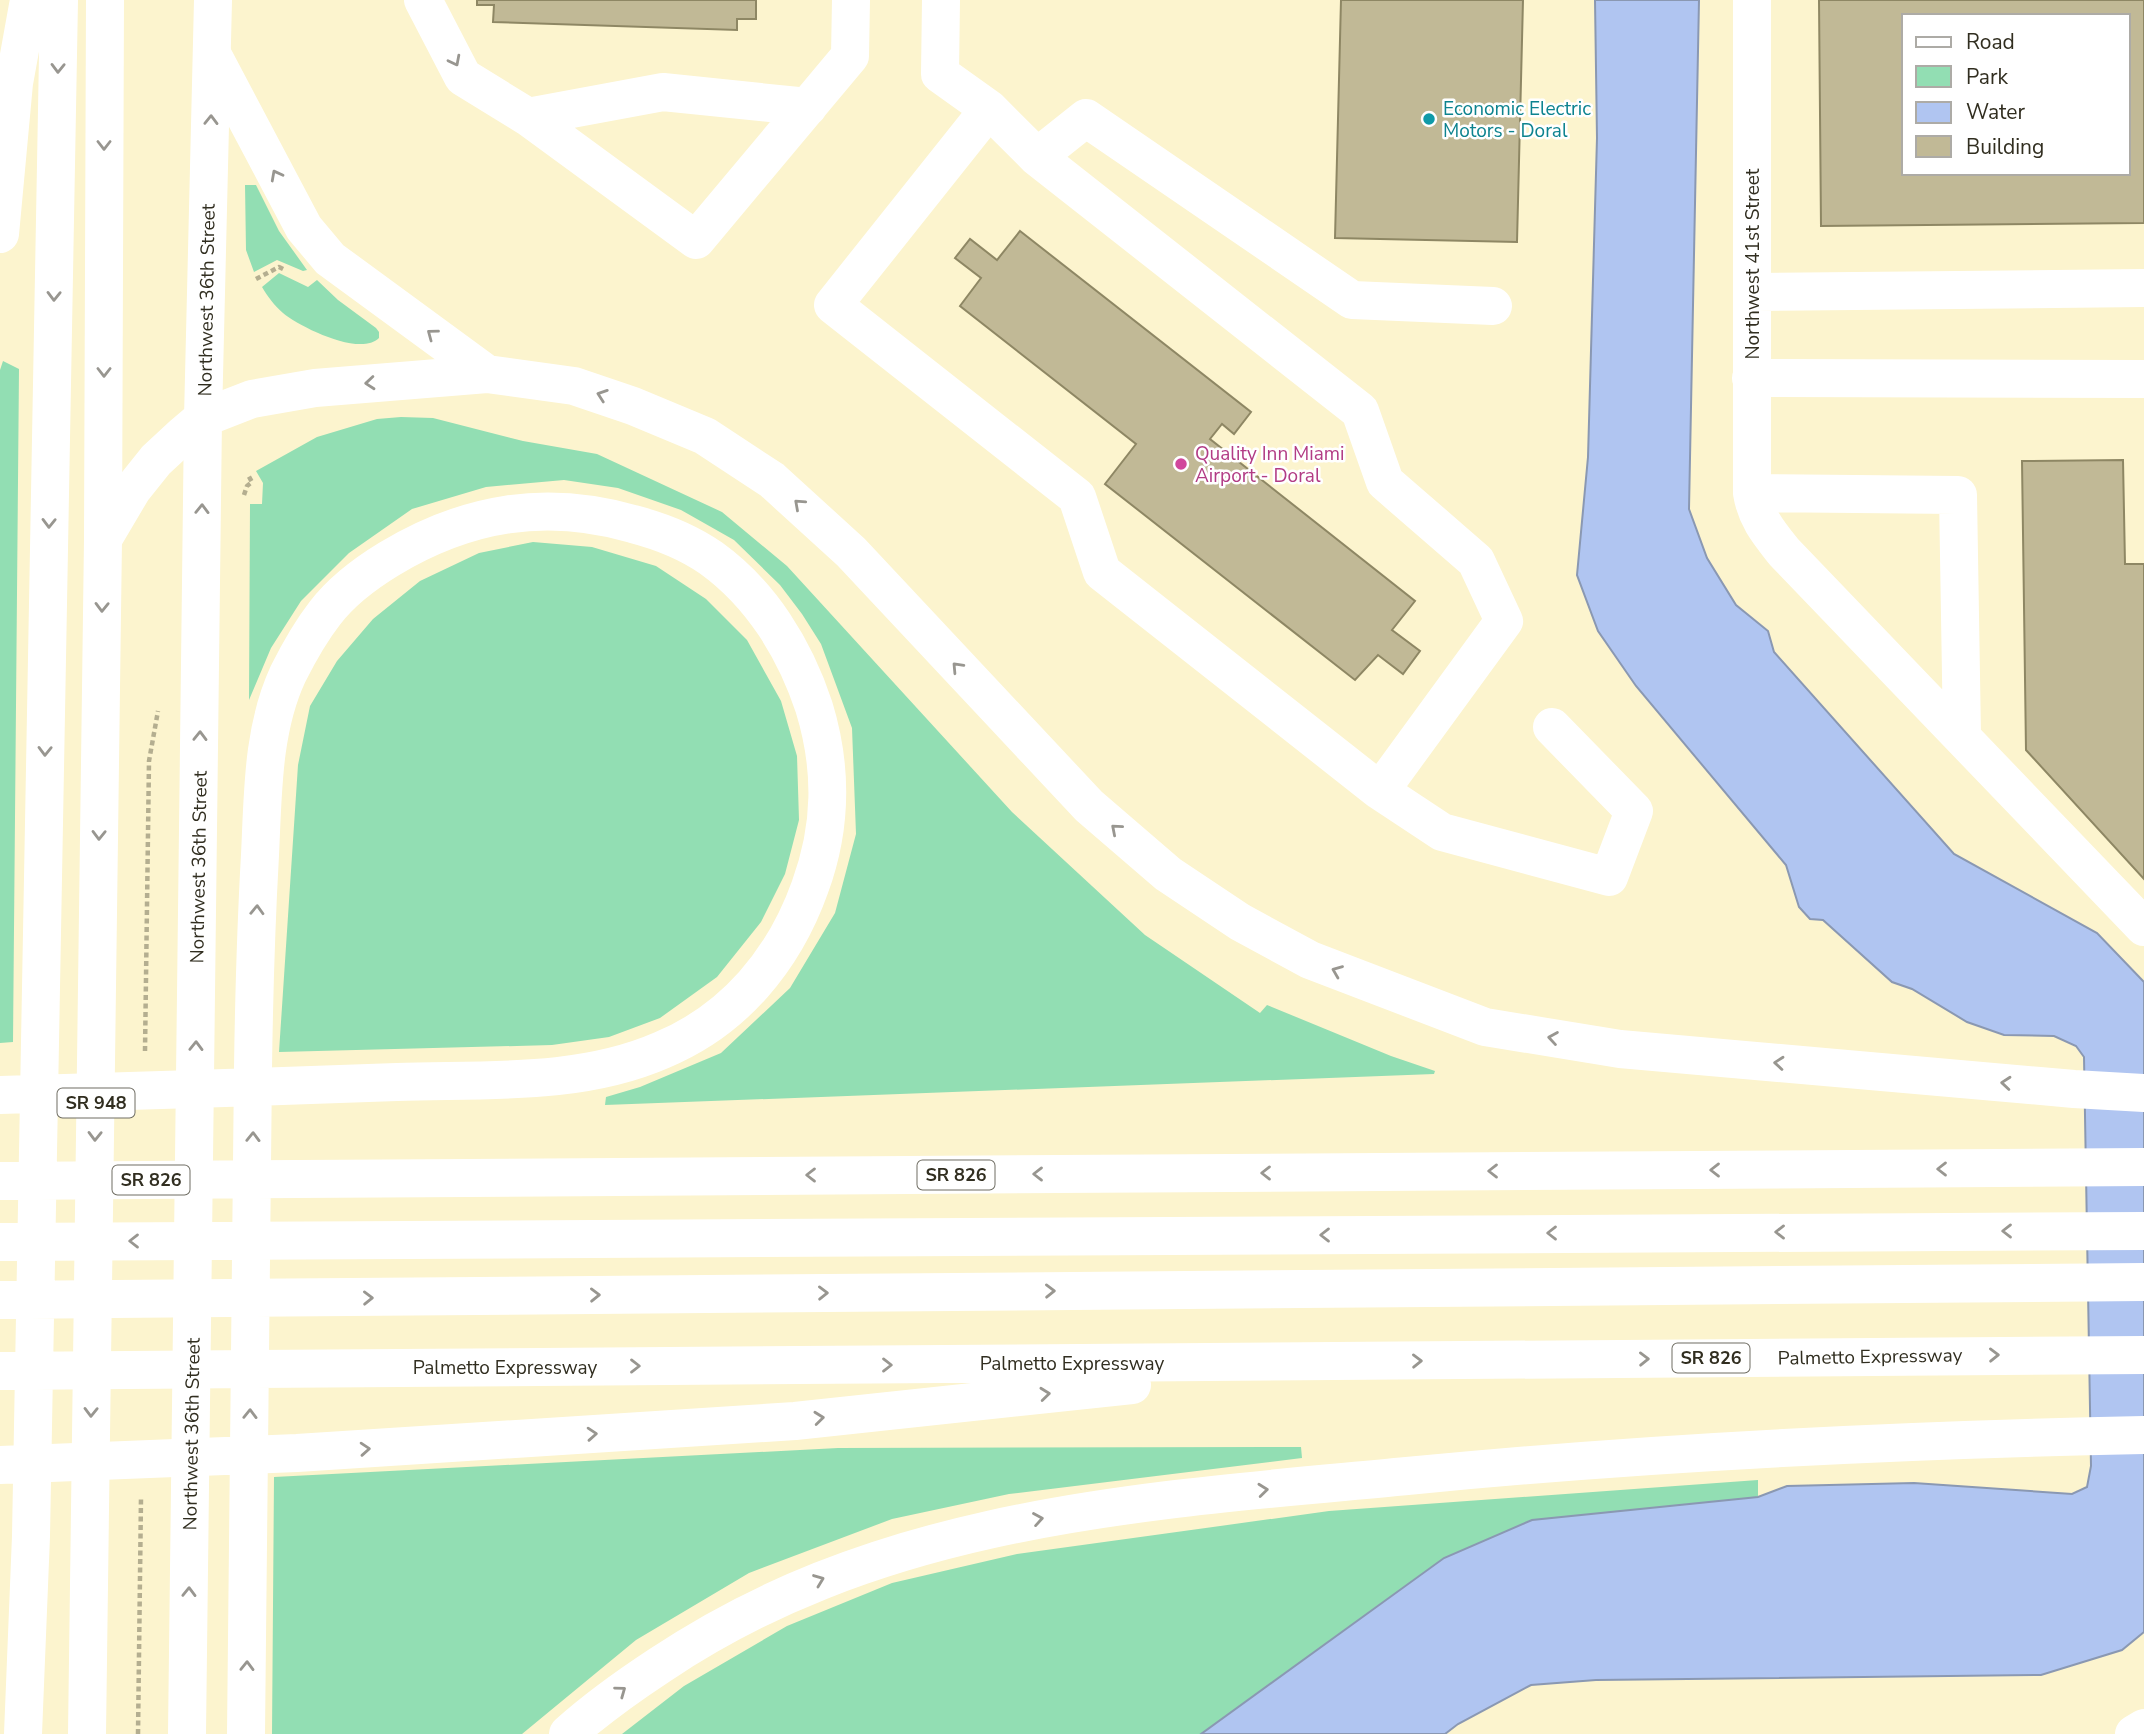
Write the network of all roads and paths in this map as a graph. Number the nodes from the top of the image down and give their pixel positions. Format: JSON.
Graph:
{"nodes":[{"id":1,"x":29,"y":0,"type":"edge"},
{"id":2,"x":59,"y":0,"type":"edge"},
{"id":3,"x":105,"y":0,"type":"edge"},
{"id":4,"x":213,"y":0,"type":"edge"},
{"id":5,"x":423,"y":0,"type":"edge"},
{"id":6,"x":851,"y":0,"type":"edge"},
{"id":7,"x":941,"y":0,"type":"edge"},
{"id":8,"x":1752,"y":0,"type":"edge"},
{"id":9,"x":212,"y":54,"type":"junction"},
{"id":10,"x":808,"y":107,"type":"junction"},
{"id":11,"x":989,"y":109,"type":"junction"},
{"id":12,"x":528,"y":117,"type":"junction"},
{"id":13,"x":1037,"y":157,"type":"junction"},
{"id":14,"x":0,"y":234,"type":"edge"},
{"id":15,"x":288,"y":271,"type":"dead end"},
{"id":16,"x":256,"y":279,"type":"dead end"},
{"id":17,"x":2144,"y":288,"type":"edge"},
{"id":18,"x":1754,"y":292,"type":"junction"},
{"id":19,"x":1493,"y":306,"type":"dead end"},
{"id":20,"x":487,"y":374,"type":"junction"},
{"id":21,"x":1751,"y":378,"type":"junction"},
{"id":22,"x":2144,"y":379,"type":"edge"},
{"id":23,"x":203,"y":418,"type":"junction"},
{"id":24,"x":1758,"y":509,"type":"junction"},
{"id":25,"x":103,"y":539,"type":"junction"},
{"id":26,"x":1552,"y":727,"type":"dead end"},
{"id":27,"x":1962,"y":736,"type":"junction"},
{"id":28,"x":1380,"y":791,"type":"junction"},
{"id":29,"x":2144,"y":927,"type":"edge"},
{"id":30,"x":2144,"y":1093,"type":"edge"},
{"id":31,"x":0,"y":1095,"type":"edge"},
{"id":32,"x":2140,"y":1169,"type":"edge"},
{"id":33,"x":0,"y":1181,"type":"edge"},
{"id":34,"x":2144,"y":1231,"type":"edge"},
{"id":35,"x":0,"y":1242,"type":"edge"},
{"id":36,"x":2144,"y":1282,"type":"edge"},
{"id":37,"x":0,"y":1300,"type":"edge"},
{"id":38,"x":2144,"y":1354,"type":"edge"},
{"id":39,"x":1349,"y":1362,"type":"junction"},
{"id":40,"x":0,"y":1371,"type":"edge"},
{"id":41,"x":2144,"y":1435,"type":"edge"},
{"id":42,"x":0,"y":1465,"type":"edge"},
{"id":43,"x":2144,"y":1728,"type":"edge"},
{"id":44,"x":23,"y":1734,"type":"edge"},
{"id":45,"x":87,"y":1734,"type":"edge"},
{"id":46,"x":187,"y":1734,"type":"edge"},
{"id":47,"x":246,"y":1734,"type":"edge"},
{"id":48,"x":568,"y":1734,"type":"edge"},
{"id":49,"x":2134,"y":1734,"type":"edge"},
{"id":50,"x":2144,"y":1734,"type":"edge"}],
"edges":[{"from":1,"to":14,"type":"main road"},
{"from":2,"to":44,"type":"main road","one_way":true},
{"from":3,"to":25,"type":"main road","one_way":true},
{"from":4,"to":9,"type":"main road","name":"Northwest 36th Street"},
{"from":5,"to":12,"type":"main road","one_way":true},
{"from":6,"to":10,"type":"main road"},
{"from":7,"to":11,"type":"main road"},
{"from":8,"to":18,"type":"main road","name":"Northwest 41st Street"},
{"from":20,"to":9,"type":"main road","one_way":true},
{"from":23,"to":9,"type":"main road","name":"Northwest 36th Street","one_way":true},
{"from":10,"to":12,"type":"main road"},
{"from":10,"to":12,"type":"main road"},
{"from":11,"to":13,"type":"main road"},
{"from":11,"to":28,"type":"main road"},
{"from":13,"to":19,"type":"main road"},
{"from":13,"to":28,"type":"main road"},
{"from":15,"to":16,"type":"path"},
{"from":17,"to":18,"type":"main road"},
{"from":18,"to":21,"type":"main road","name":"Northwest 41st Street"},
{"from":20,"to":23,"type":"main road","one_way":true},
{"from":30,"to":20,"type":"main road","one_way":true},
{"from":21,"to":22,"type":"main road"},
{"from":21,"to":24,"type":"main road","name":"Northwest 41st Street"},
{"from":23,"to":25,"type":"main road"},
{"from":46,"to":23,"type":"main road","name":"Northwest 36th Street","one_way":true},
{"from":24,"to":27,"type":"main road"},
{"from":24,"to":27,"type":"main road"},
{"from":25,"to":45,"type":"main road","number":"SR 948","one_way":true},
{"from":26,"to":28,"type":"main road"},
{"from":27,"to":29,"type":"main road"},
{"from":47,"to":31,"type":"main road","one_way":true},
{"from":32,"to":33,"type":"main road","number":"SR 826","one_way":true},
{"from":34,"to":35,"type":"main road","one_way":true},
{"from":37,"to":36,"type":"main road","one_way":true},
{"from":39,"to":38,"type":"main road","name":"Palmetto Expressway","number":"SR 826","one_way":true},
{"from":40,"to":39,"type":"main road","name":"Palmetto Expressway","number":"SR 826","one_way":true},
{"from":42,"to":39,"type":"main road","one_way":true},
{"from":48,"to":41,"type":"main road","one_way":true},
{"from":43,"to":49,"type":"main road"},
{"from":43,"to":50,"type":"main road"}]}
